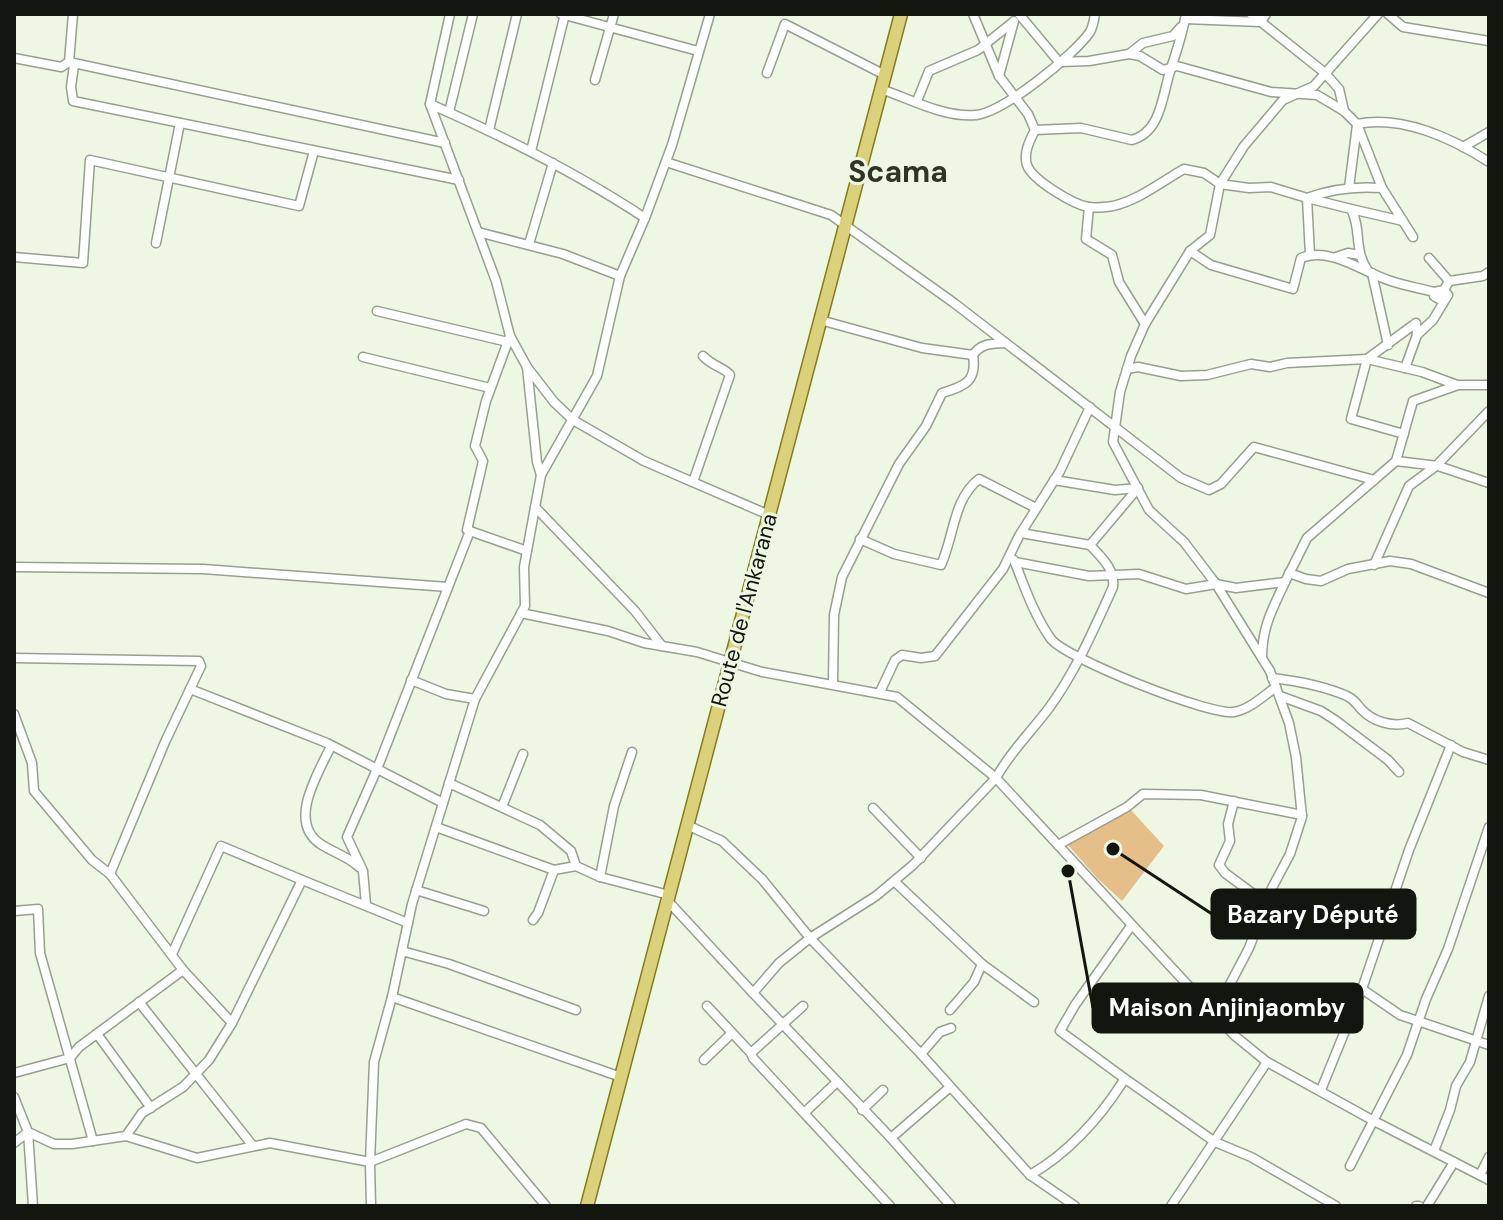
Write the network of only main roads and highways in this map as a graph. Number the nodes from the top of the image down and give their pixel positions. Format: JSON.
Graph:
{"nodes":[{"id":1,"x":901,"y":14,"type":"edge"},
{"id":2,"x":587,"y":1206,"type":"edge"}],
"edges":[{"from":1,"to":2,"type":"main road","name":"Route de l'Ankarana"}]}
